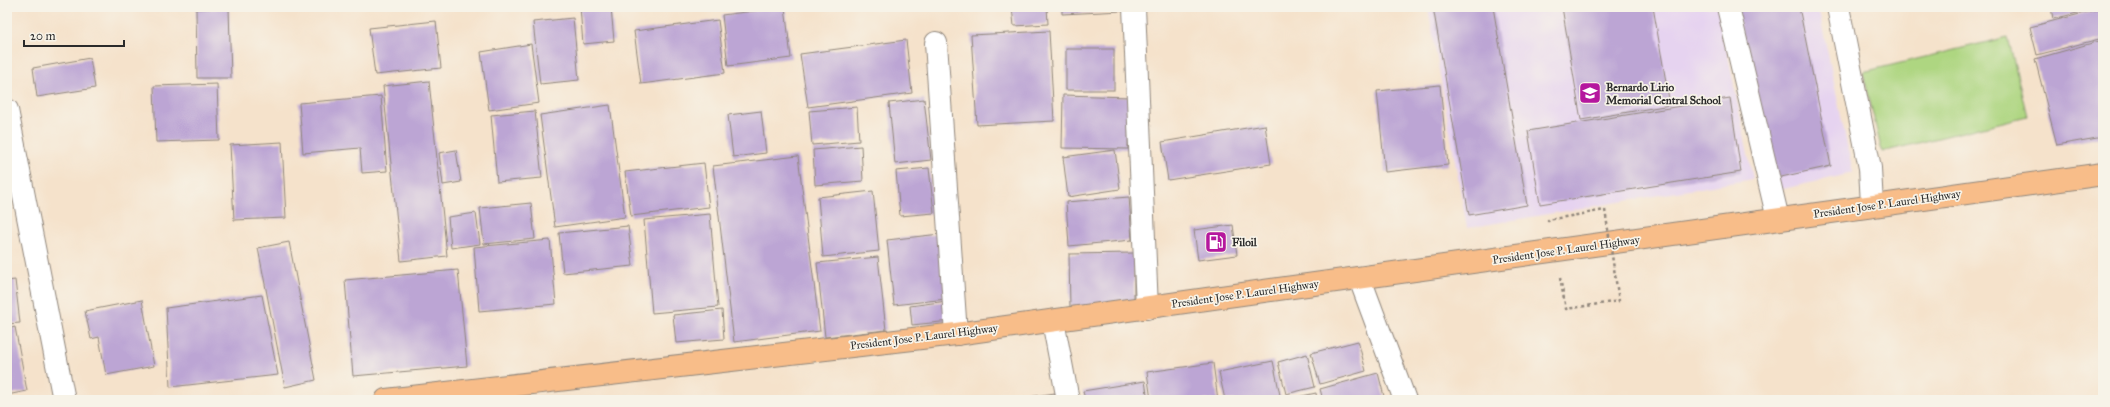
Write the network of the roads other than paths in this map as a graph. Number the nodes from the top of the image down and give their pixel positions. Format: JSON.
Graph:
{"nodes":[{"id":1,"x":1134,"y":7,"type":"edge"},
{"id":2,"x":1728,"y":7,"type":"edge"},
{"id":3,"x":1838,"y":7,"type":"edge"},
{"id":4,"x":936,"y":43,"type":"dead end"},
{"id":5,"x":7,"y":110,"type":"edge"},
{"id":6,"x":2103,"y":174,"type":"edge"},
{"id":7,"x":1872,"y":205,"type":"junction"},
{"id":8,"x":1778,"y":219,"type":"junction"},
{"id":9,"x":1360,"y":279,"type":"junction"},
{"id":10,"x":1147,"y":308,"type":"junction"},
{"id":11,"x":1053,"y":321,"type":"junction"},
{"id":12,"x":956,"y":334,"type":"junction"},
{"id":13,"x":64,"y":400,"type":"edge"},
{"id":14,"x":386,"y":400,"type":"edge"},
{"id":15,"x":1068,"y":400,"type":"edge"},
{"id":16,"x":1405,"y":400,"type":"edge"}],
"edges":[{"from":1,"to":10,"type":"street"},
{"from":2,"to":8,"type":"street"},
{"from":3,"to":7,"type":"street"},
{"from":4,"to":12,"type":"street"},
{"from":5,"to":13,"type":"street"},
{"from":6,"to":7,"type":"highway","name":"President Jose P. Laurel Highway"},
{"from":7,"to":8,"type":"highway","name":"President Jose P. Laurel Highway"},
{"from":8,"to":9,"type":"highway","name":"President Jose P. Laurel Highway"},
{"from":9,"to":10,"type":"highway","name":"President Jose P. Laurel Highway"},
{"from":9,"to":16,"type":"street"},
{"from":10,"to":11,"type":"highway","name":"President Jose P. Laurel Highway"},
{"from":11,"to":12,"type":"highway","name":"President Jose P. Laurel Highway"},
{"from":11,"to":15,"type":"street"},
{"from":12,"to":14,"type":"highway","name":"President Jose P. Laurel Highway"}]}
